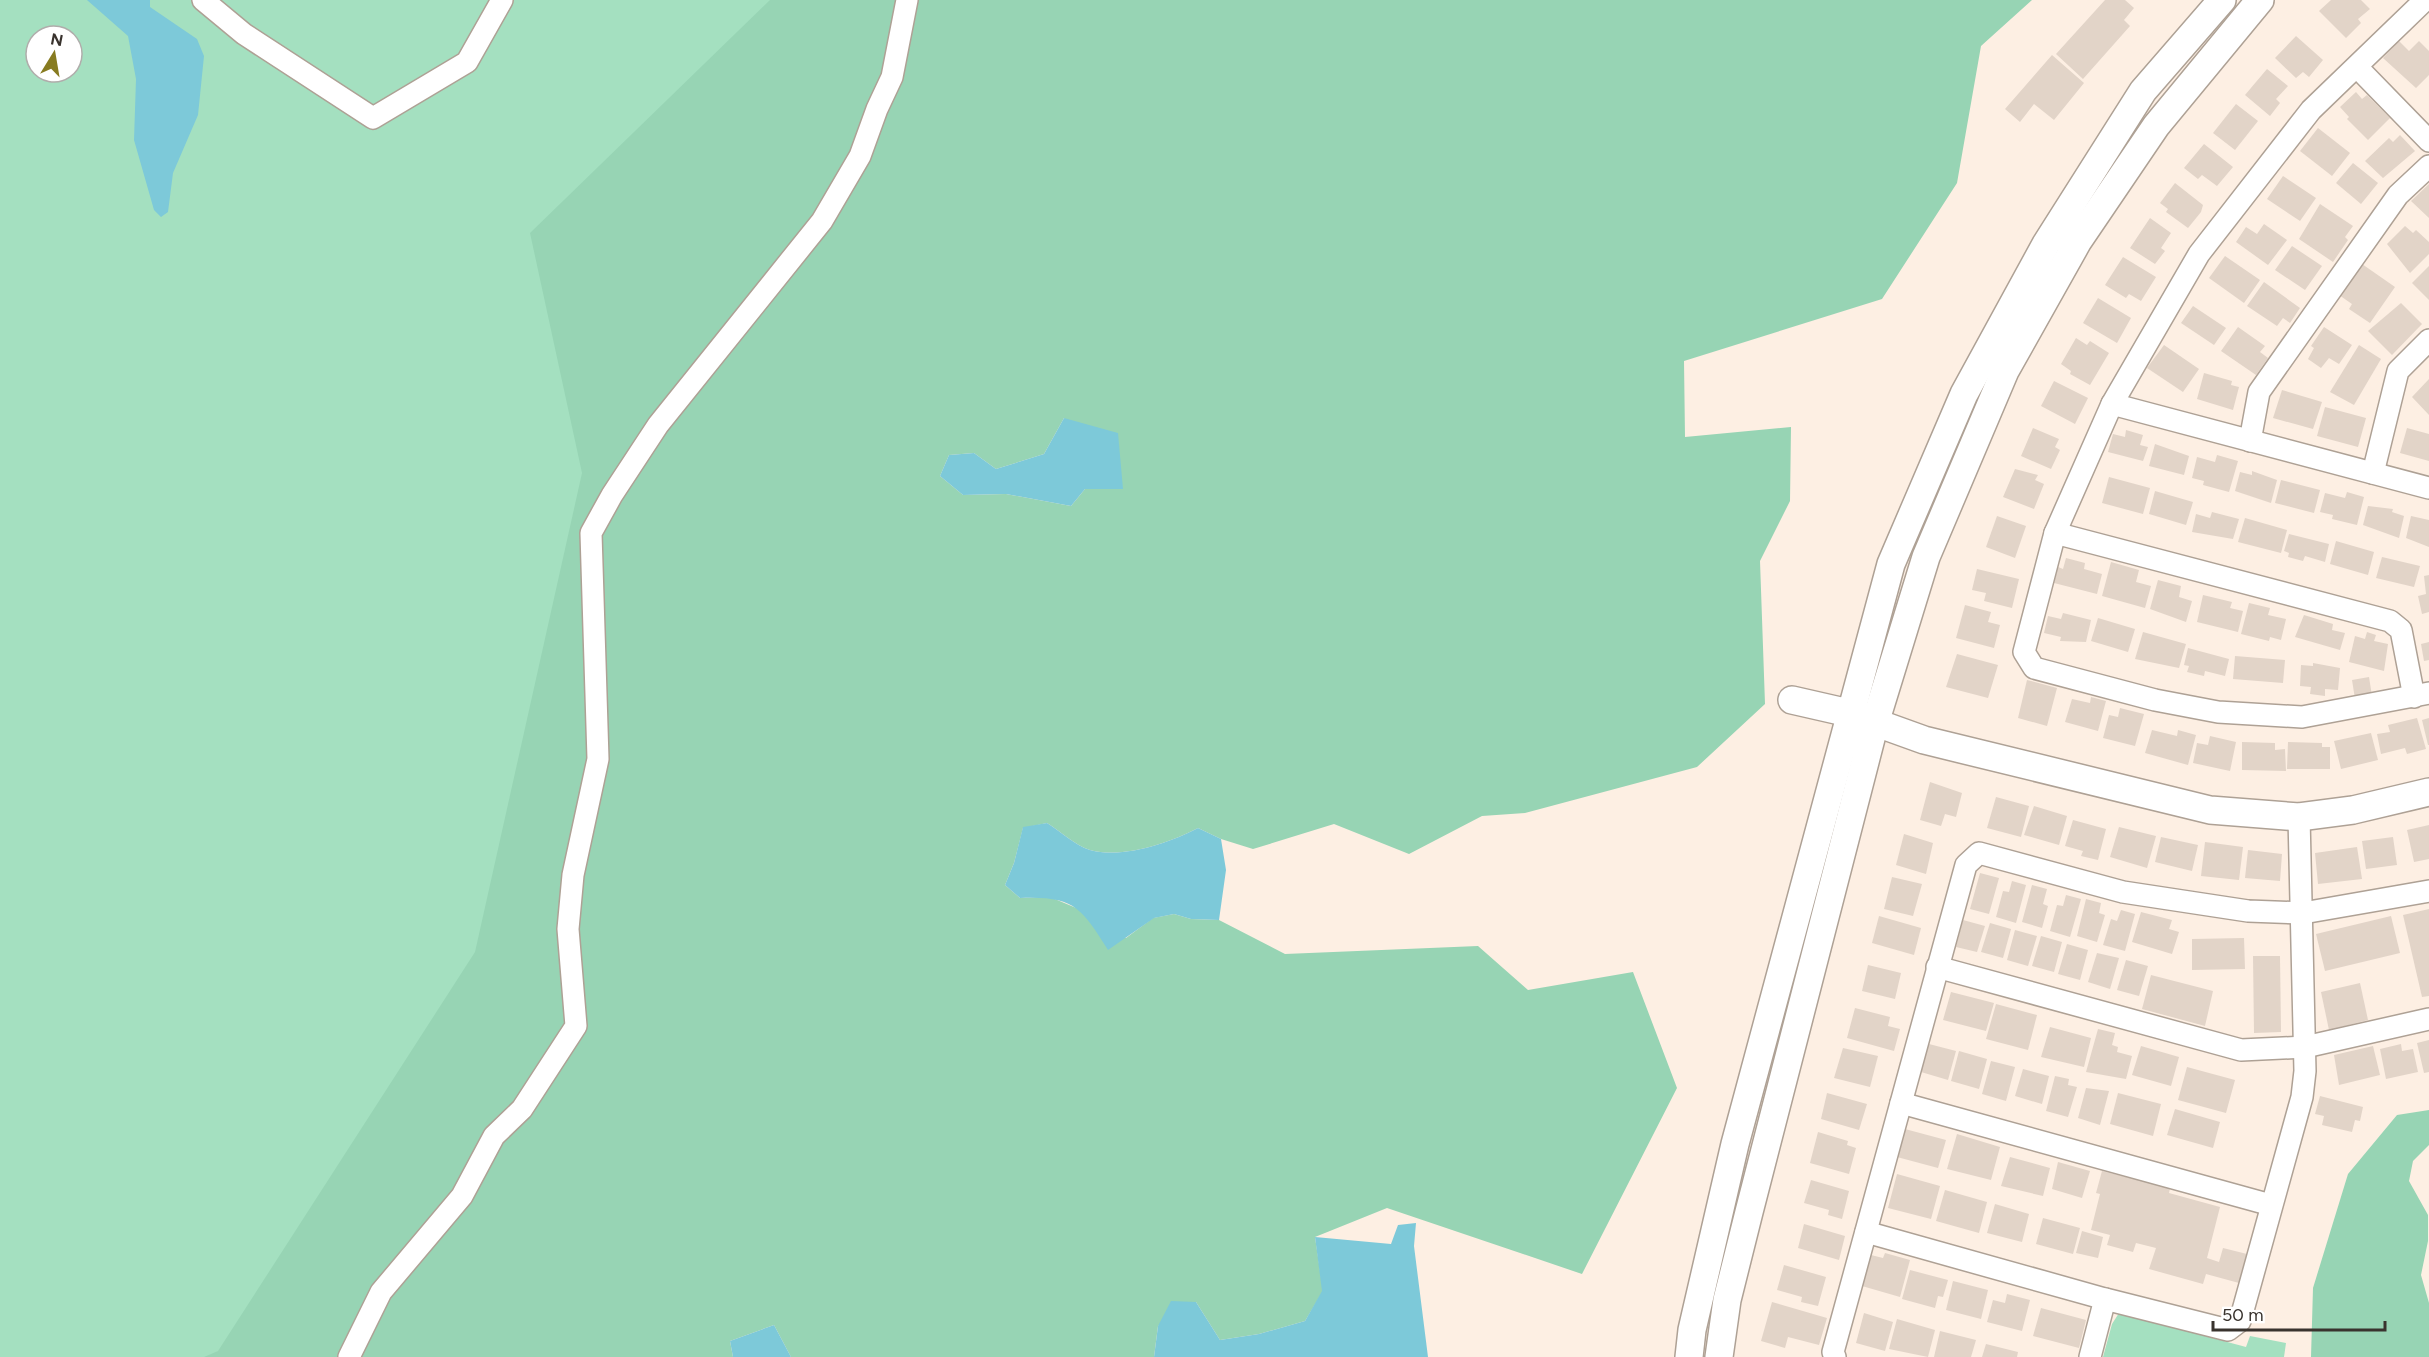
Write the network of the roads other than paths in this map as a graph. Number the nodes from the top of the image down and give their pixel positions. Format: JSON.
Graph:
{"nodes":[{"id":1,"x":203,"y":0,"type":"edge"},
{"id":2,"x":502,"y":0,"type":"edge"},
{"id":3,"x":907,"y":0,"type":"edge"},
{"id":4,"x":2222,"y":0,"type":"edge"},
{"id":5,"x":2260,"y":0,"type":"edge"},
{"id":6,"x":2425,"y":0,"type":"edge"},
{"id":7,"x":2357,"y":67,"type":"junction"},
{"id":8,"x":2429,"y":141,"type":"edge"},
{"id":9,"x":2429,"y":166,"type":"edge"},
{"id":10,"x":2429,"y":340,"type":"edge"},
{"id":11,"x":2112,"y":404,"type":"junction"},
{"id":12,"x":2250,"y":441,"type":"junction"},
{"id":13,"x":2373,"y":473,"type":"junction"},
{"id":14,"x":2429,"y":488,"type":"edge"},
{"id":15,"x":2055,"y":533,"type":"junction"},
{"id":16,"x":2422,"y":695,"type":"edge"},
{"id":17,"x":1792,"y":699,"type":"dead end"},
{"id":18,"x":1849,"y":713,"type":"junction"},
{"id":19,"x":1875,"y":723,"type":"junction"},
{"id":20,"x":2429,"y":792,"type":"edge"},
{"id":21,"x":2299,"y":817,"type":"junction"},
{"id":22,"x":2429,"y":891,"type":"edge"},
{"id":23,"x":2303,"y":913,"type":"junction"},
{"id":24,"x":1936,"y":967,"type":"junction"},
{"id":25,"x":2429,"y":1018,"type":"edge"},
{"id":26,"x":2305,"y":1047,"type":"junction"},
{"id":27,"x":1901,"y":1103,"type":"junction"},
{"id":28,"x":2271,"y":1205,"type":"junction"},
{"id":29,"x":1866,"y":1232,"type":"junction"},
{"id":30,"x":2105,"y":1299,"type":"junction"},
{"id":31,"x":349,"y":1357,"type":"edge"},
{"id":32,"x":1689,"y":1357,"type":"edge"},
{"id":33,"x":1719,"y":1357,"type":"edge"},
{"id":34,"x":1835,"y":1357,"type":"edge"},
{"id":35,"x":2090,"y":1357,"type":"edge"}],
"edges":[{"from":1,"to":2,"type":"street"},
{"from":3,"to":31,"type":"street"},
{"from":4,"to":18,"type":"street"},
{"from":5,"to":19,"type":"street"},
{"from":6,"to":7,"type":"street"},
{"from":7,"to":8,"type":"street"},
{"from":7,"to":11,"type":"street"},
{"from":9,"to":12,"type":"street"},
{"from":10,"to":13,"type":"street"},
{"from":11,"to":12,"type":"street"},
{"from":11,"to":15,"type":"street"},
{"from":12,"to":13,"type":"street"},
{"from":13,"to":14,"type":"street"},
{"from":15,"to":16,"type":"street"},
{"from":15,"to":16,"type":"street"},
{"from":17,"to":18,"type":"street"},
{"from":18,"to":19,"type":"street"},
{"from":18,"to":32,"type":"street"},
{"from":19,"to":21,"type":"street"},
{"from":19,"to":33,"type":"street"},
{"from":20,"to":21,"type":"street"},
{"from":21,"to":23,"type":"street"},
{"from":22,"to":23,"type":"street"},
{"from":23,"to":24,"type":"street"},
{"from":23,"to":26,"type":"street"},
{"from":24,"to":26,"type":"street"},
{"from":24,"to":27,"type":"street"},
{"from":25,"to":26,"type":"street"},
{"from":26,"to":28,"type":"street"},
{"from":27,"to":28,"type":"street"},
{"from":27,"to":29,"type":"street"},
{"from":28,"to":30,"type":"street"},
{"from":29,"to":30,"type":"street"},
{"from":29,"to":34,"type":"street"},
{"from":30,"to":35,"type":"street"}]}
